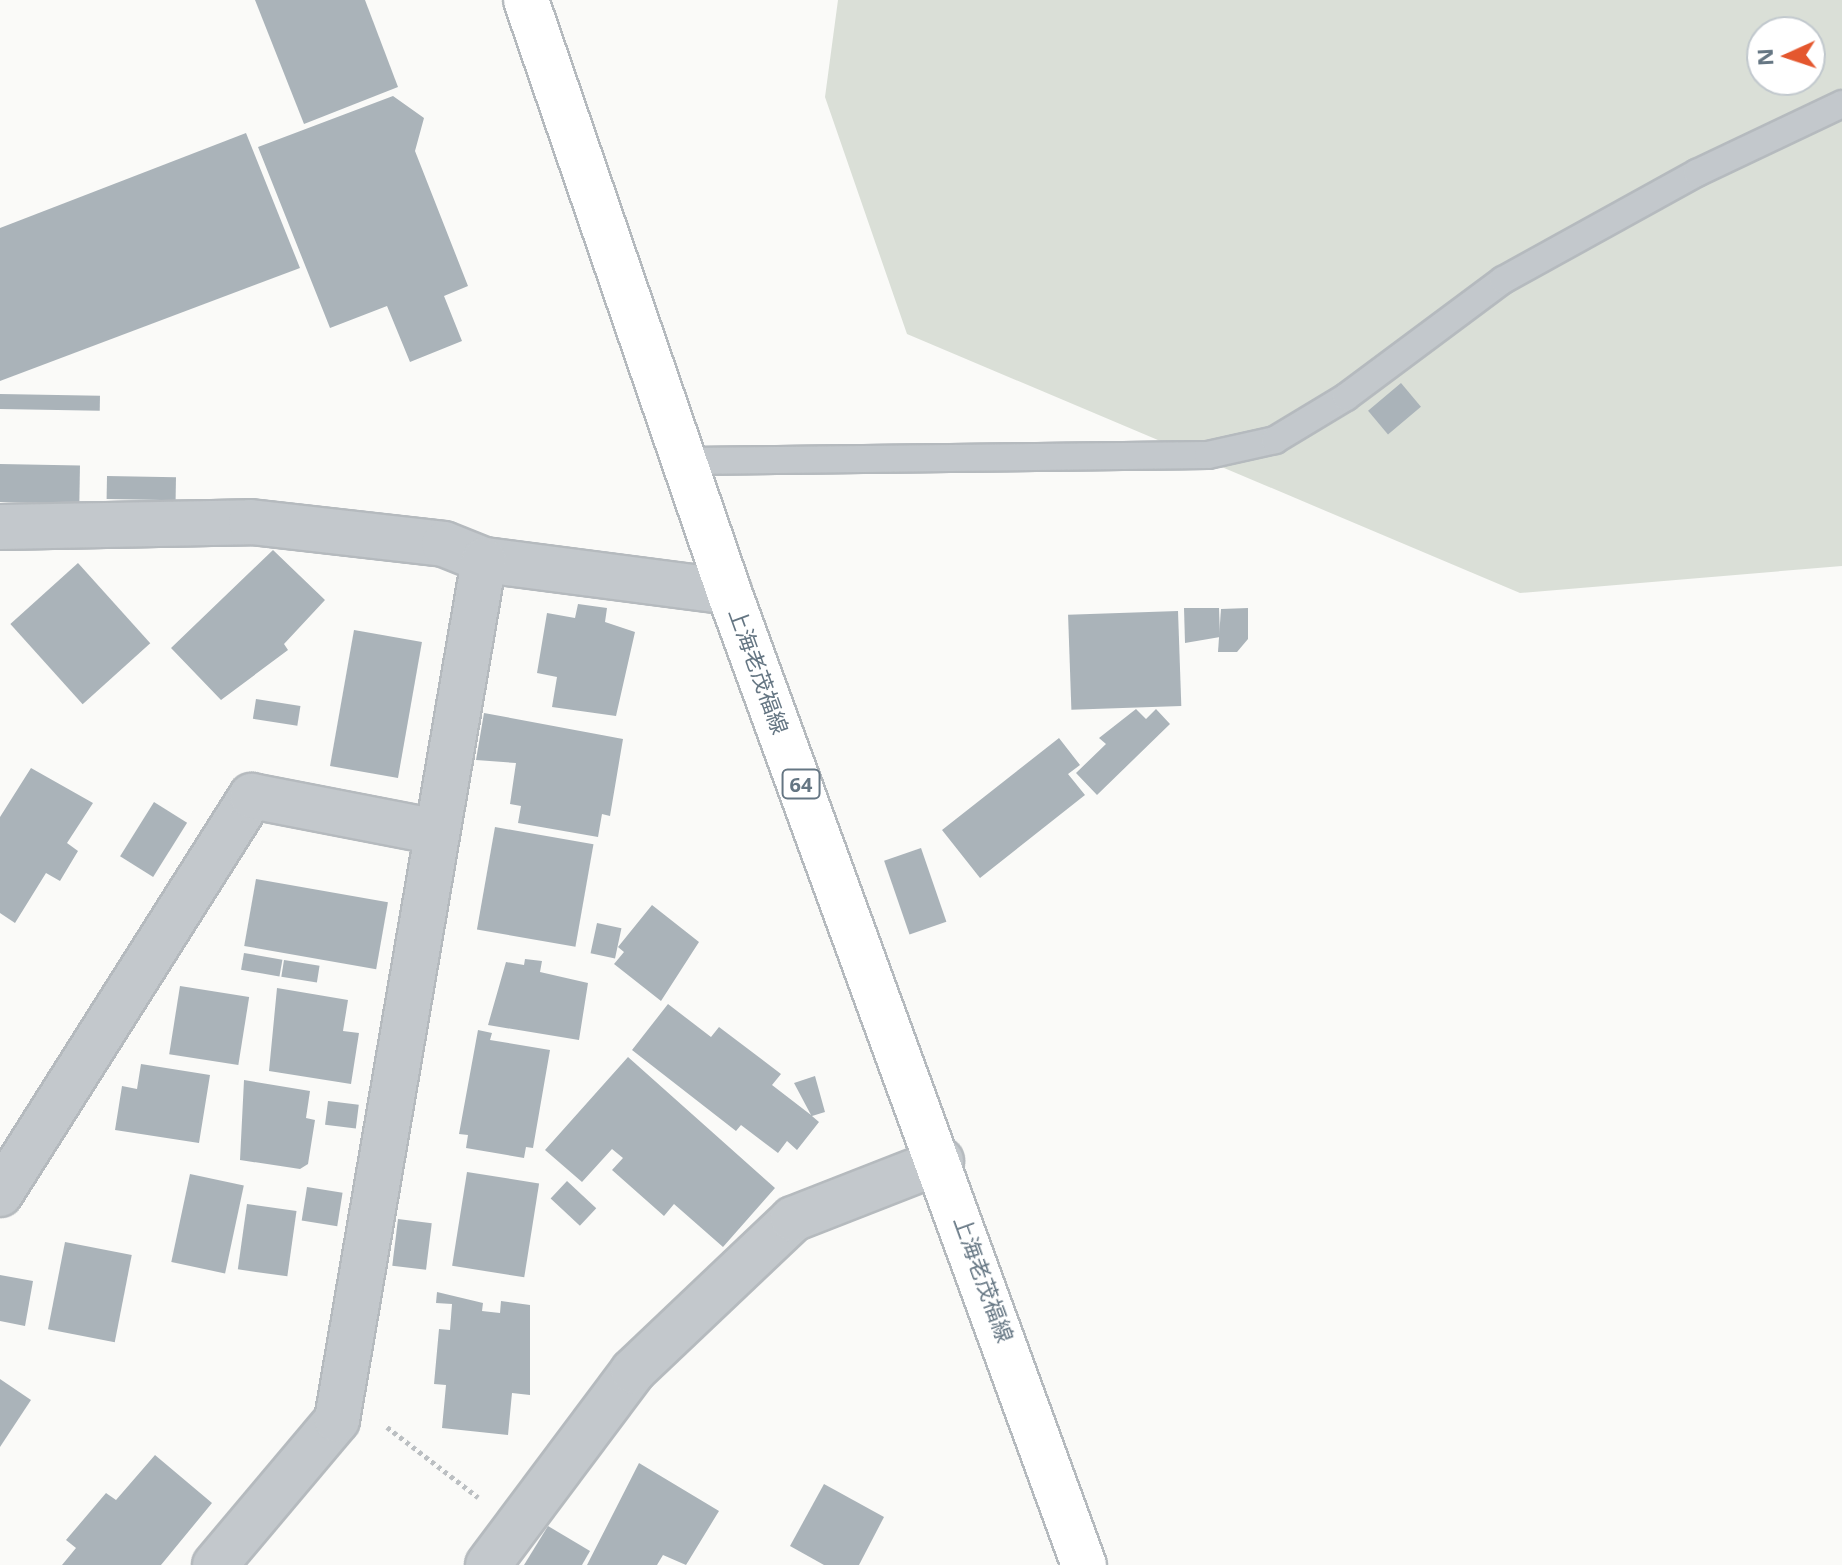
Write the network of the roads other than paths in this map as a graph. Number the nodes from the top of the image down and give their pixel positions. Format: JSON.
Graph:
{"nodes":[{"id":1,"x":526,"y":0,"type":"edge"},
{"id":2,"x":1842,"y":104,"type":"edge"},
{"id":3,"x":690,"y":461,"type":"junction"},
{"id":4,"x":0,"y":527,"type":"edge"},
{"id":5,"x":484,"y":560,"type":"junction"},
{"id":6,"x":729,"y":592,"type":"junction"},
{"id":7,"x":437,"y":832,"type":"junction"},
{"id":8,"x":18,"y":1135,"type":"edge"},
{"id":9,"x":941,"y":1161,"type":"junction"},
{"id":10,"x":0,"y":1194,"type":"edge"},
{"id":11,"x":215,"y":1565,"type":"edge"},
{"id":12,"x":488,"y":1565,"type":"edge"},
{"id":13,"x":1084,"y":1565,"type":"edge"}],
"edges":[{"from":1,"to":3,"type":"main road","name":"上海老茂福線","number":"64"},
{"from":2,"to":3,"type":"lane"},
{"from":3,"to":6,"type":"main road","name":"上海老茂福線","number":"64"},
{"from":4,"to":5,"type":"street"},
{"from":5,"to":6,"type":"street"},
{"from":5,"to":7,"type":"street"},
{"from":6,"to":9,"type":"main road","name":"上海老茂福線","number":"64"},
{"from":7,"to":8,"type":"street"},
{"from":7,"to":11,"type":"street"},
{"from":8,"to":10,"type":"street"},
{"from":9,"to":12,"type":"street"},
{"from":9,"to":13,"type":"main road","name":"上海老茂福線","number":"64"}]}
